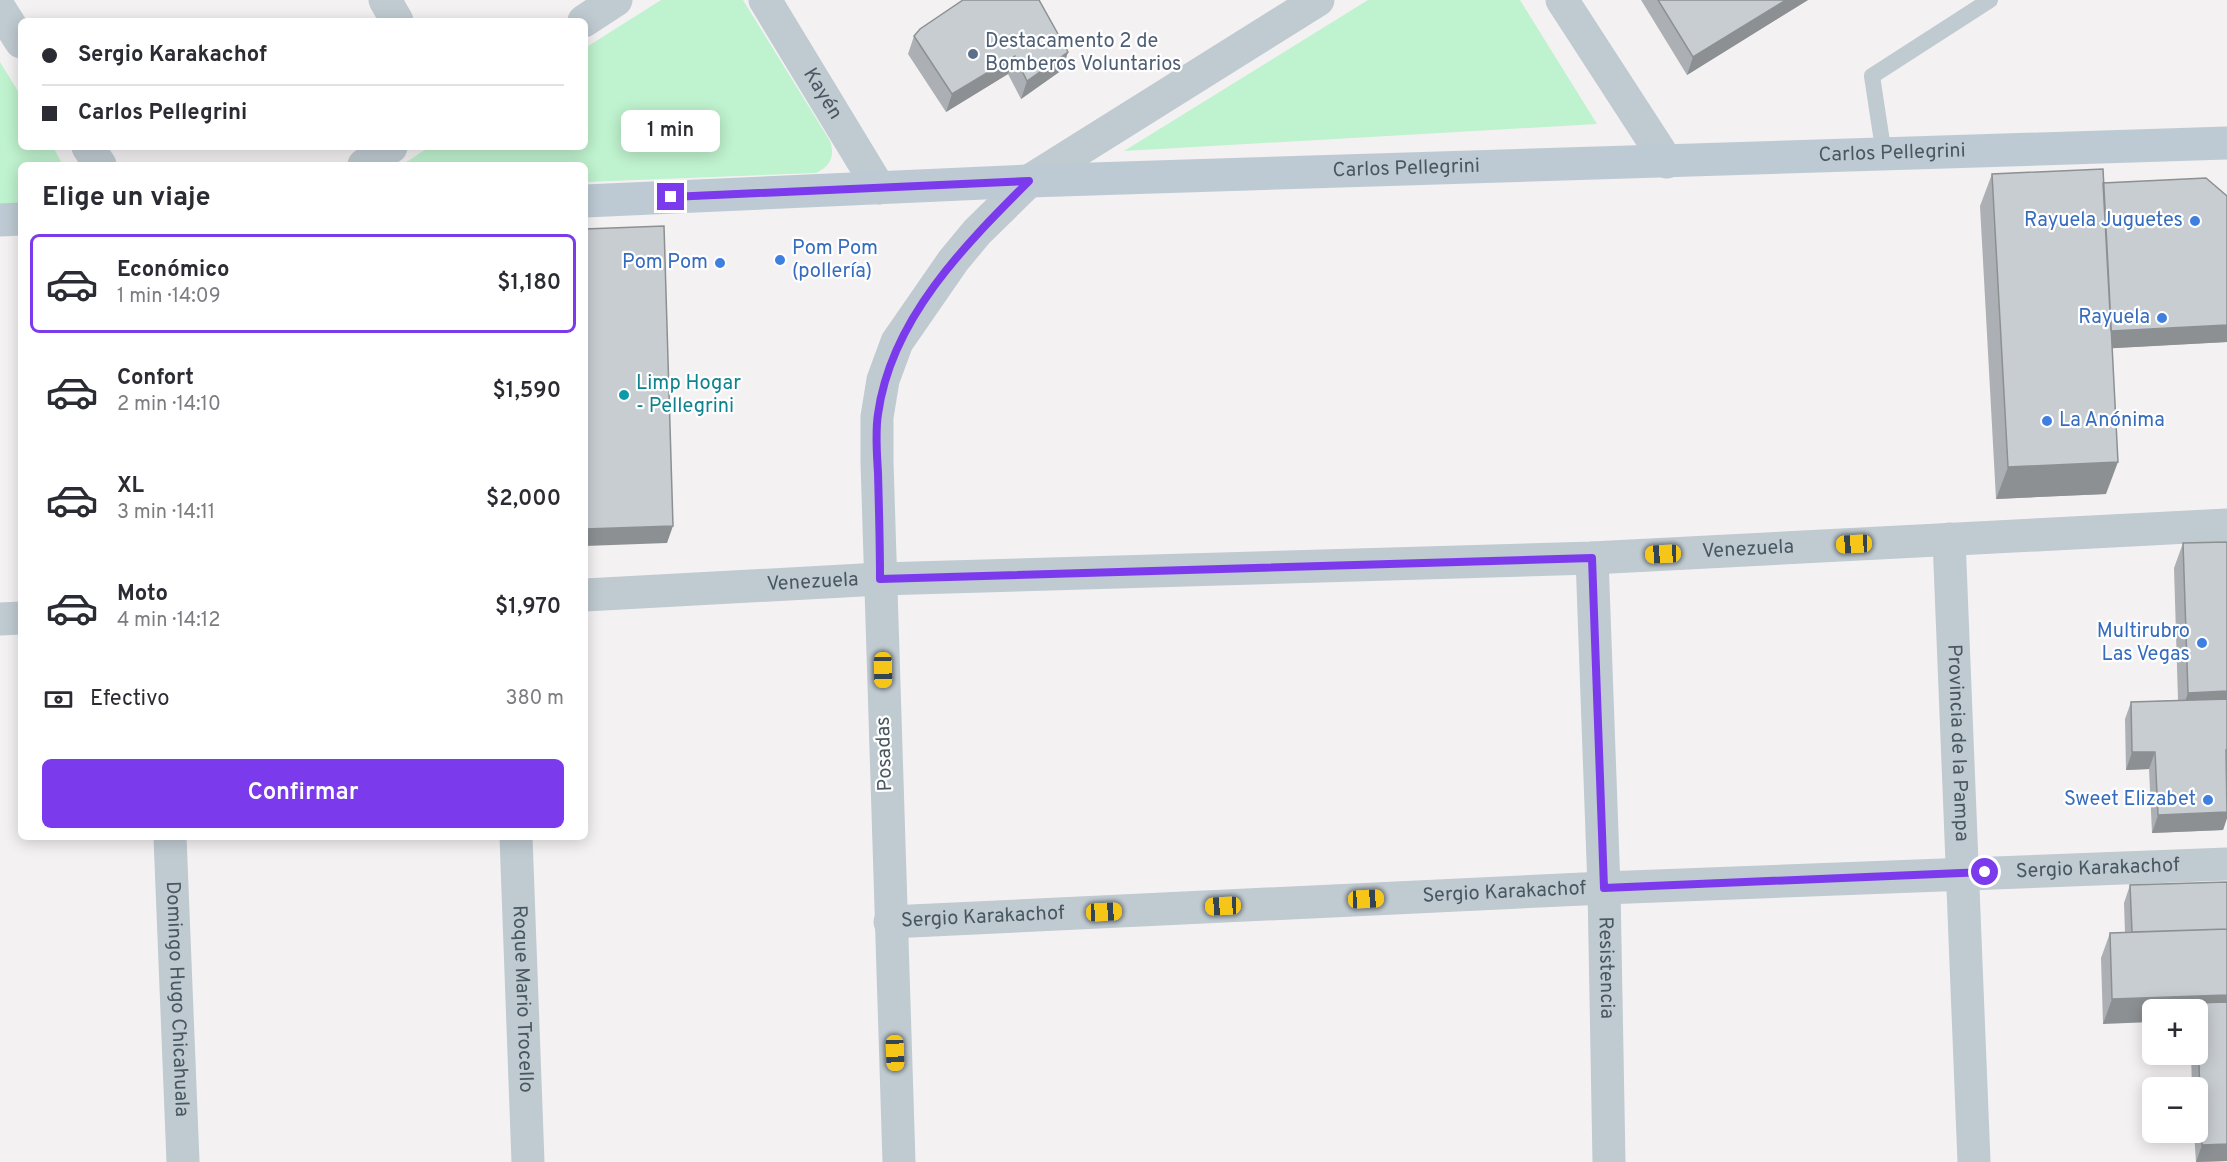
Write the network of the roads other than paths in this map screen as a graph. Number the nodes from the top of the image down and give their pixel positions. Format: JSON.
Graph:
{"nodes":[{"id":1,"x":385,"y":0,"type":"edge"},
{"id":2,"x":616,"y":0,"type":"edge"},
{"id":3,"x":765,"y":0,"type":"edge"},
{"id":4,"x":1318,"y":0,"type":"edge"},
{"id":5,"x":1562,"y":0,"type":"edge"},
{"id":6,"x":1990,"y":0,"type":"edge"},
{"id":7,"x":0,"y":9,"type":"edge"},
{"id":8,"x":396,"y":18,"type":"edge"},
{"id":9,"x":588,"y":18,"type":"edge"},
{"id":10,"x":18,"y":37,"type":"edge"},
{"id":11,"x":2227,"y":143,"type":"edge"},
{"id":12,"x":386,"y":150,"type":"edge"},
{"id":13,"x":1884,"y":154,"type":"junction"},
{"id":14,"x":368,"y":162,"type":"edge"},
{"id":15,"x":1667,"y":162,"type":"junction"},
{"id":16,"x":1029,"y":181,"type":"junction"},
{"id":17,"x":879,"y":188,"type":"junction"},
{"id":18,"x":588,"y":201,"type":"edge"},
{"id":19,"x":18,"y":219,"type":"edge"},
{"id":20,"x":0,"y":220,"type":"edge"},
{"id":21,"x":2227,"y":525,"type":"edge"},
{"id":22,"x":1949,"y":539,"type":"junction"},
{"id":23,"x":1592,"y":558,"type":"junction"},
{"id":24,"x":880,"y":579,"type":"junction"},
{"id":25,"x":588,"y":595,"type":"edge"},
{"id":26,"x":18,"y":618,"type":"edge"},
{"id":27,"x":0,"y":619,"type":"edge"},
{"id":28,"x":170,"y":840,"type":"edge"},
{"id":29,"x":516,"y":840,"type":"edge"},
{"id":30,"x":2227,"y":864,"type":"edge"},
{"id":31,"x":1963,"y":872,"type":"junction"},
{"id":32,"x":1604,"y":888,"type":"junction"},
{"id":33,"x":890,"y":922,"type":"junction"},
{"id":34,"x":183,"y":1162,"type":"edge"},
{"id":35,"x":528,"y":1162,"type":"edge"},
{"id":36,"x":899,"y":1162,"type":"edge"},
{"id":37,"x":1609,"y":1162,"type":"edge"},
{"id":38,"x":1974,"y":1162,"type":"edge"}],
"edges":[{"from":1,"to":8,"type":"street"},
{"from":2,"to":9,"type":"street"},
{"from":3,"to":17,"type":"street","name":"Kayén"},
{"from":4,"to":16,"type":"street","name":"Posadas"},
{"from":5,"to":15,"type":"street"},
{"from":6,"to":13,"type":"lane"},
{"from":7,"to":10,"type":"street"},
{"from":11,"to":13,"type":"street","name":"Carlos Pellegrini"},
{"from":12,"to":14,"type":"street"},
{"from":13,"to":15,"type":"street","name":"Carlos Pellegrini"},
{"from":15,"to":16,"type":"street","name":"Carlos Pellegrini"},
{"from":16,"to":17,"type":"street","name":"Carlos Pellegrini"},
{"from":16,"to":24,"type":"street","name":"Posadas"},
{"from":17,"to":18,"type":"street","name":"Carlos Pellegrini"},
{"from":19,"to":20,"type":"street"},
{"from":21,"to":22,"type":"street","name":"Venezuela"},
{"from":22,"to":23,"type":"street","name":"Venezuela"},
{"from":22,"to":31,"type":"street","name":"Provincia de la Pampa"},
{"from":23,"to":24,"type":"street","name":"Venezuela"},
{"from":23,"to":32,"type":"street","name":"Resistencia"},
{"from":24,"to":25,"type":"street","name":"Venezuela"},
{"from":24,"to":33,"type":"street","name":"Posadas"},
{"from":26,"to":27,"type":"street"},
{"from":28,"to":34,"type":"street","name":"Domingo Hugo Chicahuala"},
{"from":29,"to":35,"type":"street","name":"Roque Mario Trocello"},
{"from":30,"to":31,"type":"street","name":"Sergio Karakachof"},
{"from":31,"to":32,"type":"street","name":"Sergio Karakachof"},
{"from":31,"to":38,"type":"street","name":"Provincia de la Pampa"},
{"from":32,"to":33,"type":"street","name":"Sergio Karakachof"},
{"from":32,"to":37,"type":"street","name":"Resistencia"},
{"from":33,"to":36,"type":"street","name":"Posadas"}]}
